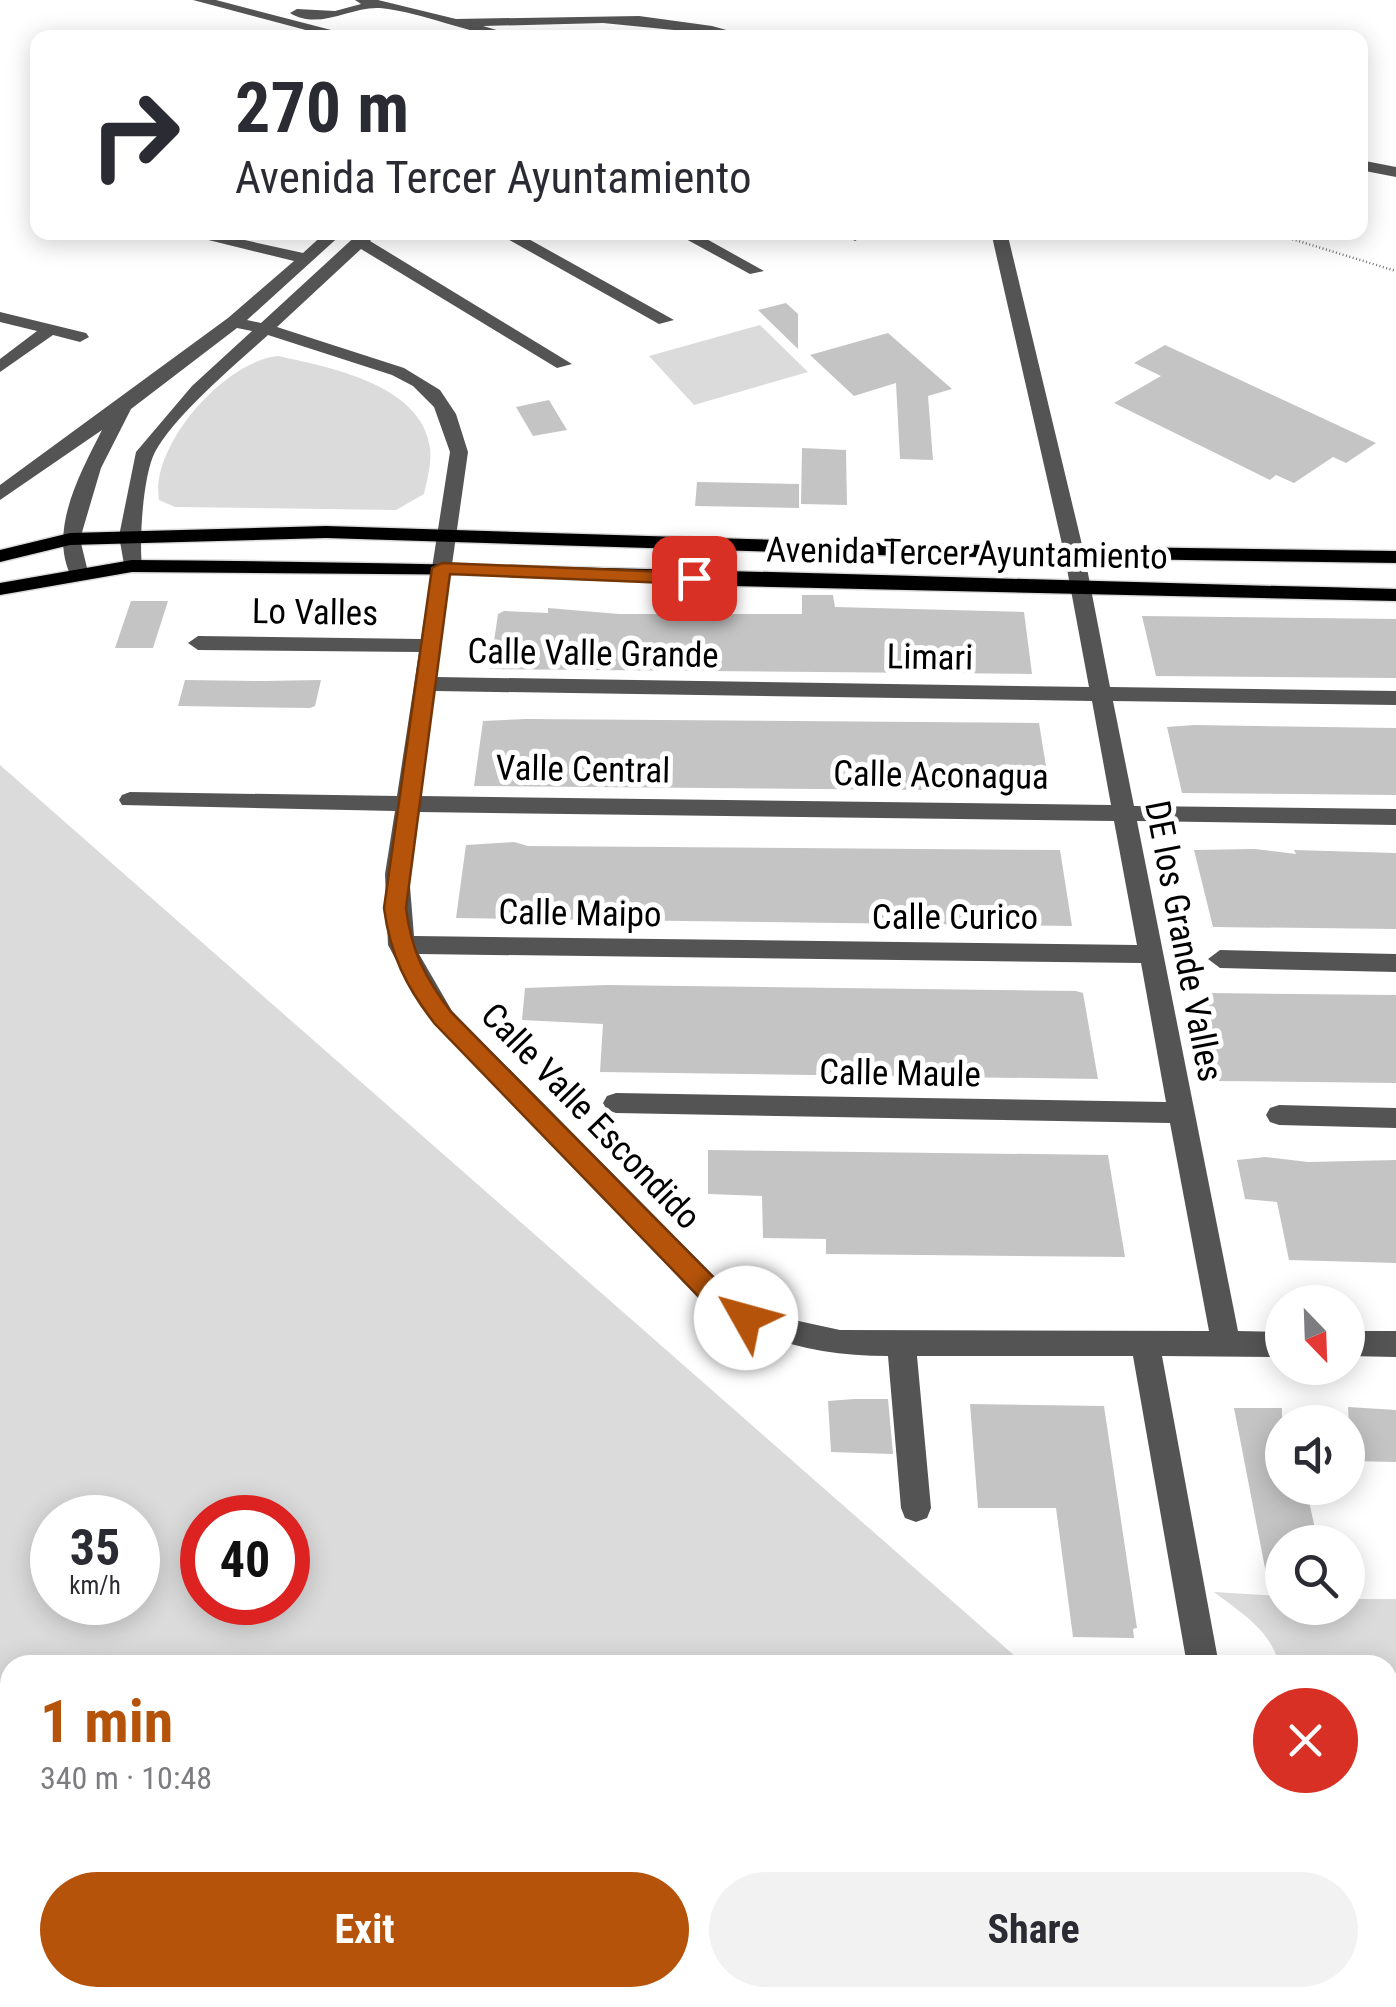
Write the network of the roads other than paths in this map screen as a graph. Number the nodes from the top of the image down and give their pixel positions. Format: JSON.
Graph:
{"nodes":[{"id":1,"x":200,"y":0,"type":"edge"},
{"id":2,"x":235,"y":0,"type":"edge"},
{"id":3,"x":369,"y":2,"type":"edge"},
{"id":4,"x":456,"y":23,"type":"junction"},
{"id":5,"x":322,"y":30,"type":"edge"},
{"id":6,"x":485,"y":30,"type":"edge"},
{"id":7,"x":714,"y":30,"type":"edge"},
{"id":8,"x":1368,"y":167,"type":"edge"},
{"id":9,"x":1396,"y":172,"type":"edge"},
{"id":10,"x":221,"y":240,"type":"edge"},
{"id":11,"x":328,"y":240,"type":"edge"},
{"id":12,"x":362,"y":240,"type":"edge"},
{"id":13,"x":370,"y":240,"type":"edge"},
{"id":14,"x":518,"y":240,"type":"edge"},
{"id":15,"x":697,"y":240,"type":"edge"},
{"id":16,"x":1001,"y":240,"type":"edge"},
{"id":17,"x":308,"y":259,"type":"junction"},
{"id":18,"x":756,"y":270,"type":"dead end"},
{"id":19,"x":0,"y":317,"type":"edge"},
{"id":20,"x":664,"y":320,"type":"dead end"},
{"id":21,"x":234,"y":322,"type":"junction"},
{"id":22,"x":264,"y":328,"type":"junction"},
{"id":23,"x":51,"y":329,"type":"junction"},
{"id":24,"x":80,"y":337,"type":"dead end"},
{"id":25,"x":563,"y":364,"type":"dead end"},
{"id":26,"x":0,"y":367,"type":"edge"},
{"id":27,"x":123,"y":406,"type":"junction"},
{"id":28,"x":0,"y":494,"type":"edge"},
{"id":29,"x":447,"y":534,"type":"junction"},
{"id":30,"x":128,"y":536,"type":"junction"},
{"id":31,"x":70,"y":539,"type":"junction"},
{"id":32,"x":1074,"y":552,"type":"junction"},
{"id":33,"x":0,"y":556,"type":"edge"},
{"id":34,"x":1396,"y":557,"type":"edge"},
{"id":35,"x":132,"y":566,"type":"junction"},
{"id":36,"x":442,"y":568,"type":"junction"},
{"id":37,"x":78,"y":572,"type":"junction"},
{"id":38,"x":1081,"y":586,"type":"junction"},
{"id":39,"x":0,"y":590,"type":"edge"},
{"id":40,"x":1396,"y":595,"type":"edge"},
{"id":41,"x":198,"y":643,"type":"dead end"},
{"id":42,"x":431,"y":646,"type":"junction"},
{"id":43,"x":426,"y":684,"type":"junction"},
{"id":44,"x":760,"y":687,"type":"joint"},
{"id":45,"x":1098,"y":692,"type":"junction"},
{"id":46,"x":1396,"y":698,"type":"edge"},
{"id":47,"x":130,"y":800,"type":"dead end"},
{"id":48,"x":406,"y":802,"type":"junction"},
{"id":49,"x":759,"y":806,"type":"joint"},
{"id":50,"x":1122,"y":814,"type":"junction"},
{"id":51,"x":1396,"y":817,"type":"edge"},
{"id":52,"x":400,"y":945,"type":"junction"},
{"id":53,"x":759,"y":950,"type":"joint"},
{"id":54,"x":1150,"y":954,"type":"junction"},
{"id":55,"x":1220,"y":959,"type":"dead end"},
{"id":56,"x":1396,"y":963,"type":"edge"},
{"id":57,"x":616,"y":1103,"type":"dead end"},
{"id":58,"x":1182,"y":1113,"type":"junction"},
{"id":59,"x":1279,"y":1114,"type":"dead end"},
{"id":60,"x":1396,"y":1118,"type":"edge"},
{"id":61,"x":901,"y":1343,"type":"junction"},
{"id":62,"x":1145,"y":1344,"type":"junction"},
{"id":63,"x":1226,"y":1344,"type":"junction"},
{"id":64,"x":1265,"y":1344,"type":"edge"},
{"id":65,"x":1365,"y":1344,"type":"edge"},
{"id":66,"x":1396,"y":1344,"type":"edge"},
{"id":67,"x":916,"y":1508,"type":"dead end"},
{"id":68,"x":1201,"y":1655,"type":"edge"}],
"edges":[{"from":1,"to":5,"type":"street"},
{"from":2,"to":3,"type":"street"},
{"from":3,"to":4,"type":"street"},
{"from":4,"to":6,"type":"street"},
{"from":4,"to":7,"type":"street"},
{"from":8,"to":9,"type":"street"},
{"from":10,"to":17,"type":"street"},
{"from":11,"to":17,"type":"street"},
{"from":12,"to":22,"type":"street"},
{"from":13,"to":25,"type":"street"},
{"from":14,"to":20,"type":"street"},
{"from":15,"to":18,"type":"street"},
{"from":16,"to":32,"type":"street","name":"DE los Grande Valles"},
{"from":17,"to":21,"type":"street"},
{"from":19,"to":23,"type":"street"},
{"from":21,"to":22,"type":"street","name":"Calle Valle Escondido"},
{"from":21,"to":27,"type":"street"},
{"from":22,"to":29,"type":"street","name":"Calle Valle Escondido"},
{"from":22,"to":30,"type":"street"},
{"from":23,"to":24,"type":"street"},
{"from":23,"to":26,"type":"street"},
{"from":27,"to":28,"type":"street"},
{"from":27,"to":31,"type":"street"},
{"from":29,"to":30,"type":"main road","name":"Avenida Tercer Ayuntamiento"},
{"from":29,"to":32,"type":"main road","name":"Avenida Tercer Ayuntamiento"},
{"from":29,"to":36,"type":"street","name":"Calle Valle Escondido"},
{"from":30,"to":31,"type":"main road","name":"Avenida Tercer Ayuntamiento"},
{"from":30,"to":35,"type":"street"},
{"from":31,"to":33,"type":"main road","name":"Avenida Tercer Ayuntamiento"},
{"from":31,"to":37,"type":"street"},
{"from":32,"to":34,"type":"main road","name":"Avenida Tercer Ayuntamiento"},
{"from":32,"to":38,"type":"street","name":"DE los Grande Valles"},
{"from":35,"to":36,"type":"main road","name":"Avenida Tercer Ayuntamiento"},
{"from":35,"to":37,"type":"main road","name":"Avenida Tercer Ayuntamiento"},
{"from":36,"to":38,"type":"main road","name":"Avenida Tercer Ayuntamiento"},
{"from":36,"to":42,"type":"street","name":"Calle Valle Escondido"},
{"from":37,"to":39,"type":"main road","name":"Avenida Tercer Ayuntamiento"},
{"from":38,"to":40,"type":"main road","name":"Avenida Tercer Ayuntamiento"},
{"from":38,"to":45,"type":"street","name":"DE los Grande Valles"},
{"from":41,"to":42,"type":"street","name":"Lo Valles"},
{"from":42,"to":43,"type":"street","name":"Calle Valle Escondido"},
{"from":43,"to":44,"type":"street","name":"Calle Valle Grande"},
{"from":43,"to":48,"type":"street","name":"Calle Valle Escondido"},
{"from":44,"to":45,"type":"street","name":"Limari"},
{"from":45,"to":46,"type":"street","name":"Limari"},
{"from":45,"to":50,"type":"street","name":"DE los Grande Valles"},
{"from":47,"to":48,"type":"street","name":"Valle Central"},
{"from":48,"to":49,"type":"street","name":"Valle Central"},
{"from":48,"to":52,"type":"street","name":"Calle Valle Escondido"},
{"from":49,"to":50,"type":"street","name":"Calle Aconagua"},
{"from":50,"to":51,"type":"street","name":"Calle Aconagua"},
{"from":50,"to":54,"type":"street","name":"DE los Grande Valles"},
{"from":52,"to":53,"type":"street","name":"Calle Maipo"},
{"from":52,"to":61,"type":"street","name":"Calle Valle Escondido"},
{"from":53,"to":54,"type":"street","name":"Calle Curico"},
{"from":54,"to":58,"type":"street","name":"DE los Grande Valles"},
{"from":55,"to":56,"type":"street"},
{"from":57,"to":58,"type":"street","name":"Calle Maule"},
{"from":58,"to":63,"type":"street","name":"DE los Grande Valles"},
{"from":59,"to":60,"type":"street"},
{"from":61,"to":62,"type":"street","name":"Calle Valle Escondido"},
{"from":61,"to":67,"type":"street"},
{"from":62,"to":63,"type":"street","name":"Calle Valle Escondido"},
{"from":62,"to":68,"type":"street"},
{"from":63,"to":64,"type":"street","name":"Calle Valle Escondido"},
{"from":65,"to":66,"type":"street"}]}
